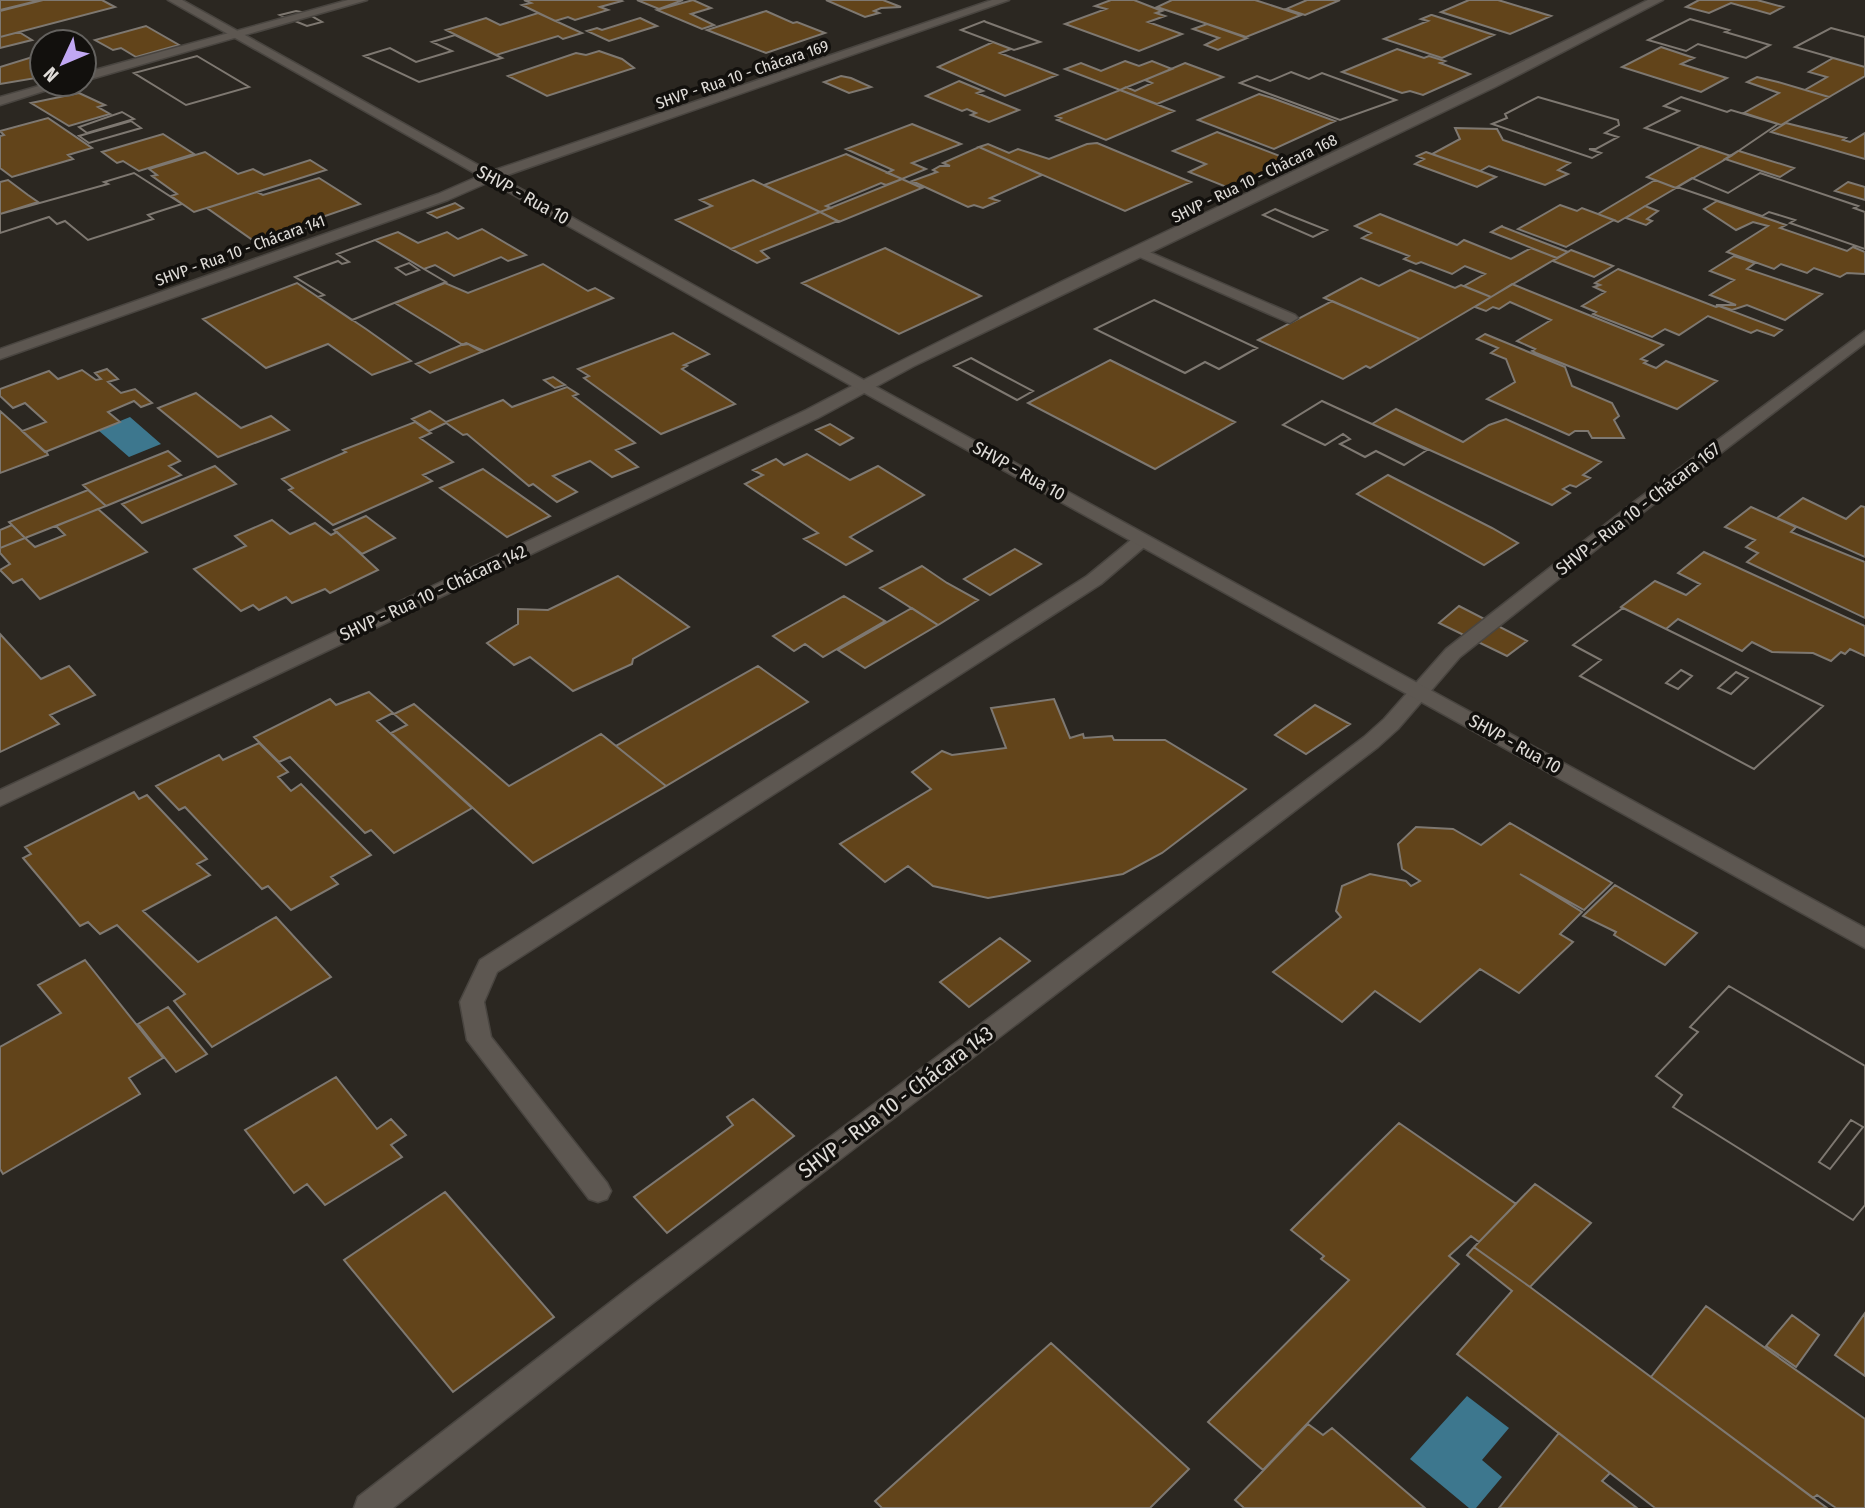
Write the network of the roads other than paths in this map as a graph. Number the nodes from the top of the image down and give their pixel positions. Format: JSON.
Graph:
{"nodes":[{"id":1,"x":174,"y":0,"type":"edge"},
{"id":2,"x":361,"y":0,"type":"edge"},
{"id":3,"x":1003,"y":0,"type":"edge"},
{"id":4,"x":1657,"y":0,"type":"edge"},
{"id":5,"x":237,"y":35,"type":"junction"},
{"id":6,"x":98,"y":74,"type":"edge"},
{"id":7,"x":28,"y":93,"type":"edge"},
{"id":8,"x":0,"y":101,"type":"edge"},
{"id":9,"x":491,"y":176,"type":"junction"},
{"id":10,"x":1140,"y":252,"type":"junction"},
{"id":11,"x":1290,"y":318,"type":"dead end"},
{"id":12,"x":1865,"y":336,"type":"edge"},
{"id":13,"x":0,"y":354,"type":"edge"},
{"id":14,"x":865,"y":387,"type":"junction"},
{"id":15,"x":1143,"y":539,"type":"junction"},
{"id":16,"x":1419,"y":691,"type":"junction"},
{"id":17,"x":0,"y":799,"type":"edge"},
{"id":18,"x":1865,"y":939,"type":"edge"},
{"id":19,"x":598,"y":1191,"type":"dead end"},
{"id":20,"x":369,"y":1508,"type":"edge"}],
"edges":[{"from":1,"to":5,"type":"street","name":"SHVP - Rua 10"},
{"from":2,"to":5,"type":"street"},
{"from":3,"to":9,"type":"street","name":"SHVP - Rua 10 - Chácara 169"},
{"from":4,"to":10,"type":"street","name":"SHVP - Rua 10 - Chácara 168"},
{"from":5,"to":6,"type":"street"},
{"from":5,"to":9,"type":"street","name":"SHVP - Rua 10"},
{"from":7,"to":8,"type":"street"},
{"from":9,"to":13,"type":"street","name":"SHVP - Rua 10 - Chácara 141"},
{"from":9,"to":14,"type":"street","name":"SHVP - Rua 10"},
{"from":10,"to":11,"type":"street"},
{"from":10,"to":14,"type":"street","name":"SHVP - Rua 10 - Chácara 168"},
{"from":12,"to":16,"type":"street","name":"SHVP - Rua 10 - Chácara 167"},
{"from":14,"to":15,"type":"street","name":"SHVP - Rua 10"},
{"from":14,"to":17,"type":"street","name":"SHVP - Rua 10 - Chácara 142"},
{"from":15,"to":16,"type":"street","name":"SHVP - Rua 10"},
{"from":15,"to":19,"type":"street"},
{"from":16,"to":18,"type":"street","name":"SHVP - Rua 10"},
{"from":16,"to":20,"type":"street","name":"SHVP - Rua 10 - Chácara 143"}]}
